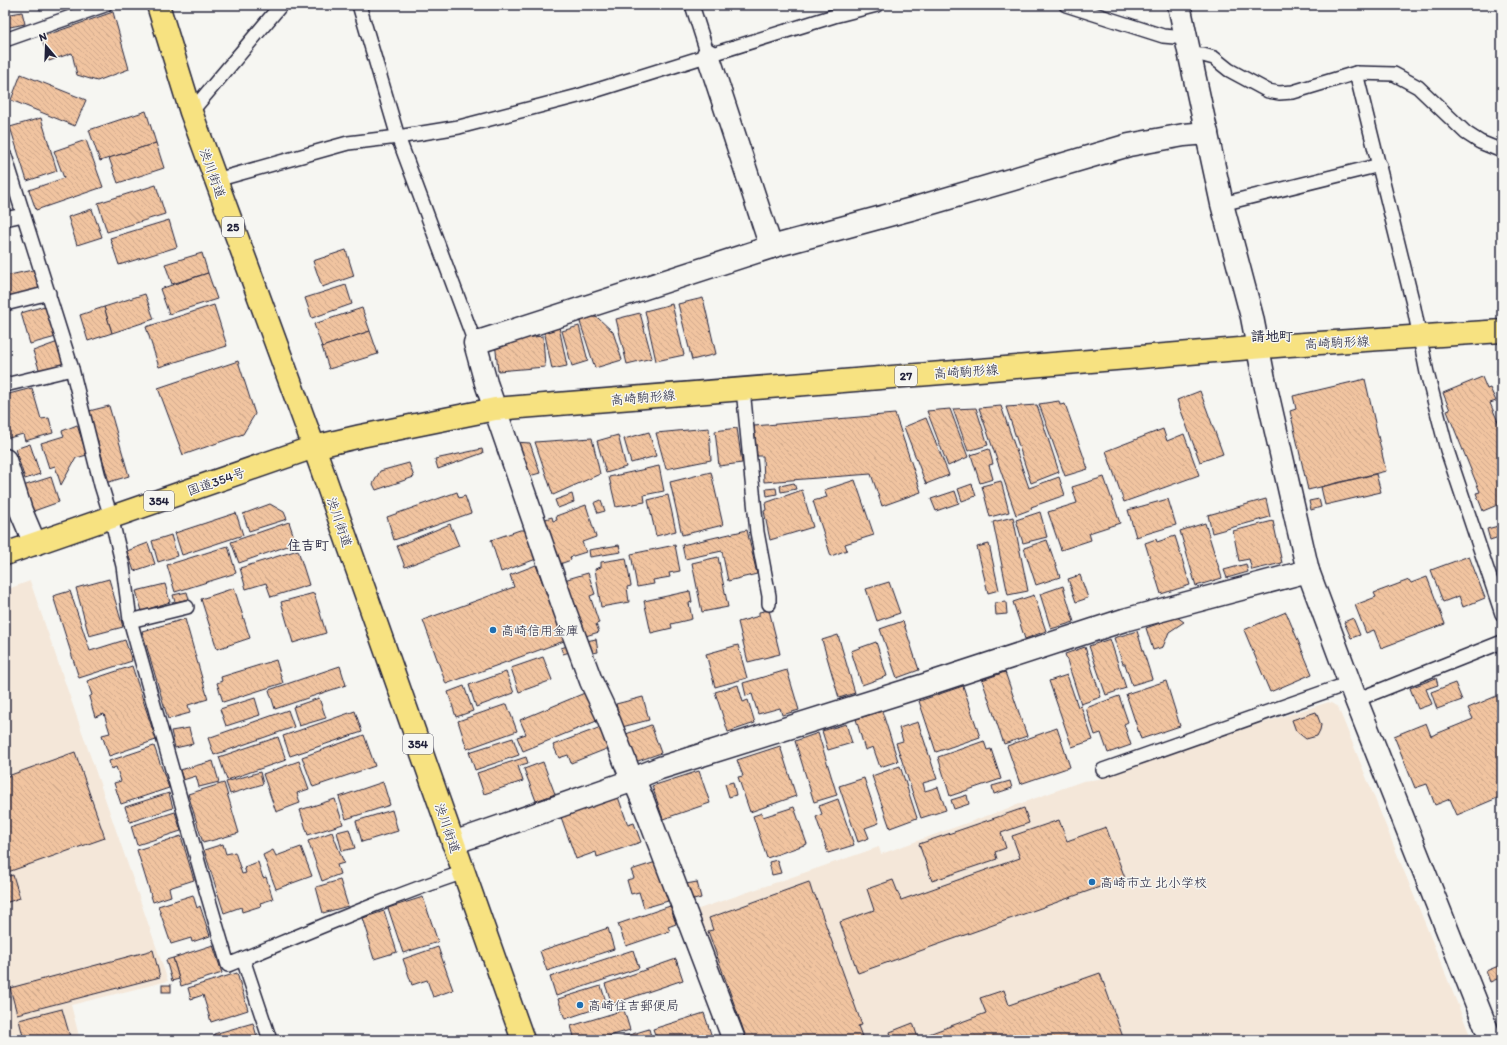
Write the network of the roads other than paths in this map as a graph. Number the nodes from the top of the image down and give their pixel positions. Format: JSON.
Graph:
{"nodes":[{"id":1,"x":105,"y":5,"type":"edge"},
{"id":2,"x":158,"y":5,"type":"edge"},
{"id":3,"x":281,"y":5,"type":"edge"},
{"id":4,"x":359,"y":5,"type":"edge"},
{"id":5,"x":692,"y":5,"type":"edge"},
{"id":6,"x":877,"y":5,"type":"edge"},
{"id":7,"x":1066,"y":5,"type":"edge"},
{"id":8,"x":1179,"y":5,"type":"edge"},
{"id":9,"x":5,"y":40,"type":"edge"},
{"id":10,"x":1188,"y":46,"type":"junction"},
{"id":11,"x":708,"y":55,"type":"junction"},
{"id":12,"x":1356,"y":73,"type":"junction"},
{"id":13,"x":191,"y":112,"type":"junction"},
{"id":14,"x":1208,"y":133,"type":"junction"},
{"id":15,"x":398,"y":137,"type":"junction"},
{"id":16,"x":1502,"y":151,"type":"edge"},
{"id":17,"x":5,"y":156,"type":"edge"},
{"id":18,"x":1380,"y":165,"type":"junction"},
{"id":19,"x":216,"y":180,"type":"junction"},
{"id":20,"x":1222,"y":204,"type":"junction"},
{"id":21,"x":23,"y":215,"type":"junction"},
{"id":22,"x":5,"y":219,"type":"edge"},
{"id":23,"x":771,"y":247,"type":"junction"},
{"id":24,"x":49,"y":293,"type":"junction"},
{"id":25,"x":5,"y":304,"type":"edge"},
{"id":26,"x":1502,"y":331,"type":"edge"},
{"id":27,"x":1420,"y":337,"type":"junction"},
{"id":28,"x":475,"y":343,"type":"junction"},
{"id":29,"x":1258,"y":347,"type":"junction"},
{"id":30,"x":72,"y":369,"type":"junction"},
{"id":31,"x":5,"y":385,"type":"edge"},
{"id":32,"x":743,"y":389,"type":"junction"},
{"id":33,"x":495,"y":409,"type":"junction"},
{"id":34,"x":314,"y":448,"type":"junction"},
{"id":35,"x":5,"y":460,"type":"edge"},
{"id":36,"x":111,"y":517,"type":"junction"},
{"id":37,"x":35,"y":544,"type":"junction"},
{"id":38,"x":5,"y":554,"type":"edge"},
{"id":39,"x":1308,"y":572,"type":"junction"},
{"id":40,"x":769,"y":604,"type":"dead end"},
{"id":41,"x":187,"y":607,"type":"dead end"},
{"id":42,"x":1502,"y":614,"type":"edge"},
{"id":43,"x":130,"y":621,"type":"junction"},
{"id":44,"x":1502,"y":642,"type":"edge"},
{"id":45,"x":1353,"y":691,"type":"junction"},
{"id":46,"x":1103,"y":770,"type":"dead end"},
{"id":47,"x":634,"y":780,"type":"junction"},
{"id":48,"x":453,"y":843,"type":"junction"},
{"id":49,"x":464,"y":872,"type":"junction"},
{"id":50,"x":243,"y":959,"type":"junction"},
{"id":51,"x":270,"y":1040,"type":"edge"},
{"id":52,"x":523,"y":1040,"type":"edge"},
{"id":53,"x":734,"y":1040,"type":"edge"},
{"id":54,"x":1491,"y":1040,"type":"edge"}],
"edges":[{"from":1,"to":9,"type":"lane"},
{"from":2,"to":13,"type":"main road","name":"渋川街道","number":"25"},
{"from":3,"to":13,"type":"lane"},
{"from":4,"to":15,"type":"lane"},
{"from":5,"to":11,"type":"lane"},
{"from":6,"to":11,"type":"lane"},
{"from":7,"to":10,"type":"lane"},
{"from":8,"to":10,"type":"street"},
{"from":10,"to":12,"type":"lane"},
{"from":10,"to":14,"type":"street"},
{"from":11,"to":15,"type":"lane"},
{"from":11,"to":23,"type":"street"},
{"from":12,"to":16,"type":"lane"},
{"from":12,"to":18,"type":"lane"},
{"from":13,"to":19,"type":"main road","name":"渋川街道","number":"25"},
{"from":14,"to":20,"type":"street"},
{"from":14,"to":23,"type":"street"},
{"from":15,"to":19,"type":"lane"},
{"from":15,"to":28,"type":"lane"},
{"from":17,"to":21,"type":"lane"},
{"from":18,"to":20,"type":"lane"},
{"from":18,"to":27,"type":"lane"},
{"from":19,"to":34,"type":"main road","name":"渋川街道","number":"25"},
{"from":20,"to":29,"type":"street"},
{"from":21,"to":22,"type":"lane"},
{"from":21,"to":24,"type":"lane"},
{"from":23,"to":28,"type":"street"},
{"from":24,"to":25,"type":"lane"},
{"from":24,"to":30,"type":"lane"},
{"from":26,"to":27,"type":"main road","name":"高崎駒形線","number":"27"},
{"from":27,"to":29,"type":"main road","name":"高崎駒形線","number":"27"},
{"from":27,"to":42,"type":"lane"},
{"from":28,"to":33,"type":"street"},
{"from":29,"to":32,"type":"main road","name":"高崎駒形線","number":"27"},
{"from":29,"to":39,"type":"street"},
{"from":30,"to":31,"type":"lane"},
{"from":30,"to":36,"type":"lane"},
{"from":32,"to":33,"type":"main road","name":"高崎駒形線","number":"27"},
{"from":32,"to":40,"type":"lane"},
{"from":33,"to":34,"type":"main road","name":"高崎駒形線","number":"27"},
{"from":33,"to":47,"type":"street"},
{"from":34,"to":36,"type":"main road","name":"国道354号","number":"354"},
{"from":34,"to":48,"type":"main road","name":"渋川街道","number":"354"},
{"from":35,"to":37,"type":"street"},
{"from":36,"to":37,"type":"main road","name":"国道354号","number":"354"},
{"from":36,"to":43,"type":"lane"},
{"from":37,"to":38,"type":"main road","name":"国道354号","number":"354"},
{"from":39,"to":45,"type":"street"},
{"from":39,"to":47,"type":"street"},
{"from":41,"to":43,"type":"lane"},
{"from":43,"to":50,"type":"lane"},
{"from":44,"to":45,"type":"lane"},
{"from":45,"to":46,"type":"lane"},
{"from":45,"to":54,"type":"street"},
{"from":47,"to":48,"type":"street"},
{"from":47,"to":53,"type":"street"},
{"from":48,"to":49,"type":"main road","name":"渋川街道","number":"354"},
{"from":49,"to":50,"type":"lane"},
{"from":49,"to":52,"type":"main road","name":"渋川街道","number":"354"},
{"from":50,"to":51,"type":"lane"}]}
